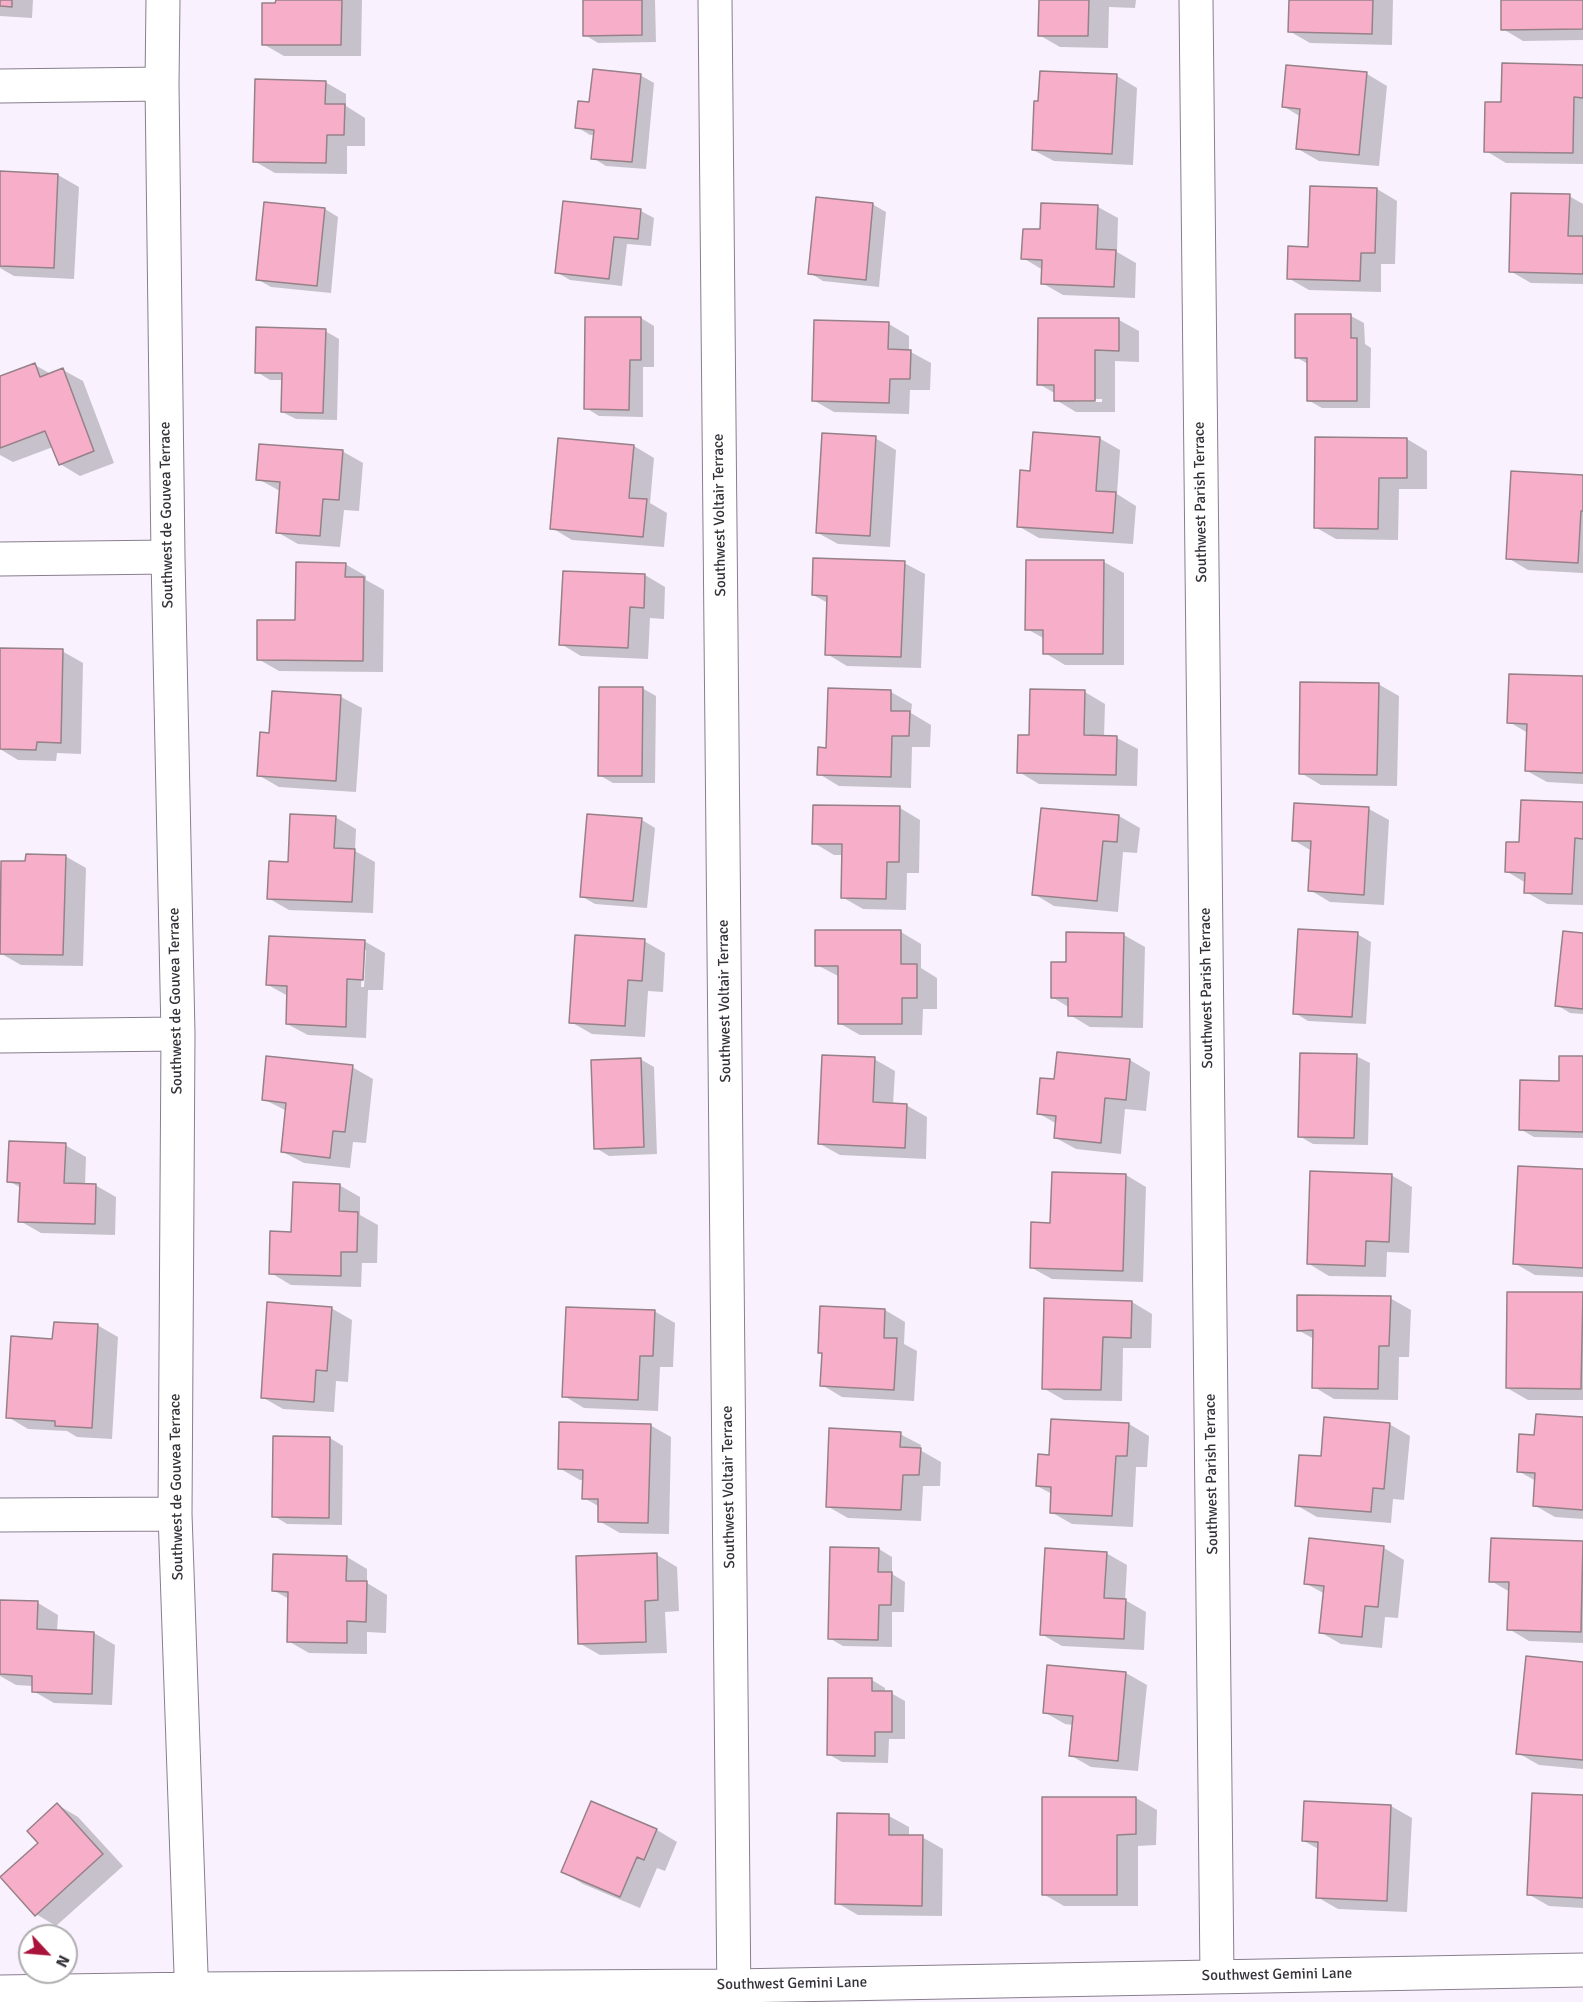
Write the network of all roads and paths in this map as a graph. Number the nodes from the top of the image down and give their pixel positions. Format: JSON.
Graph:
{"nodes":[{"id":1,"x":163,"y":0,"type":"edge"},
{"id":2,"x":716,"y":0,"type":"edge"},
{"id":3,"x":1196,"y":0,"type":"edge"},
{"id":4,"x":162,"y":84,"type":"junction"},
{"id":5,"x":0,"y":86,"type":"edge"},
{"id":6,"x":168,"y":558,"type":"junction"},
{"id":7,"x":0,"y":560,"type":"edge"},
{"id":8,"x":178,"y":1034,"type":"junction"},
{"id":9,"x":0,"y":1036,"type":"edge"},
{"id":10,"x":175,"y":1514,"type":"junction"},
{"id":11,"x":0,"y":1515,"type":"edge"},
{"id":12,"x":1583,"y":1970,"type":"edge"},
{"id":13,"x":1217,"y":1976,"type":"junction"},
{"id":14,"x":0,"y":1992,"type":"edge"},
{"id":15,"x":734,"y":1994,"type":"edge"},
{"id":16,"x":192,"y":1995,"type":"edge"}],
"edges":[{"from":1,"to":4,"type":"street","name":"Southwest de Gouvea Terrace"},
{"from":2,"to":15,"type":"street","name":"Southwest Voltair Terrace"},
{"from":3,"to":13,"type":"street","name":"Southwest Parish Terrace"},
{"from":4,"to":5,"type":"street"},
{"from":4,"to":6,"type":"street","name":"Southwest de Gouvea Terrace"},
{"from":6,"to":7,"type":"street"},
{"from":6,"to":8,"type":"street","name":"Southwest de Gouvea Terrace"},
{"from":8,"to":9,"type":"street"},
{"from":8,"to":10,"type":"street","name":"Southwest de Gouvea Terrace"},
{"from":10,"to":11,"type":"street"},
{"from":10,"to":16,"type":"street","name":"Southwest de Gouvea Terrace"},
{"from":12,"to":13,"type":"street","name":"Southwest Gemini Lane"},
{"from":13,"to":15,"type":"street","name":"Southwest Gemini Lane"},
{"from":14,"to":16,"type":"street","name":"Southwest Gemini Lane"},
{"from":15,"to":16,"type":"street","name":"Southwest Gemini Lane"}]}
